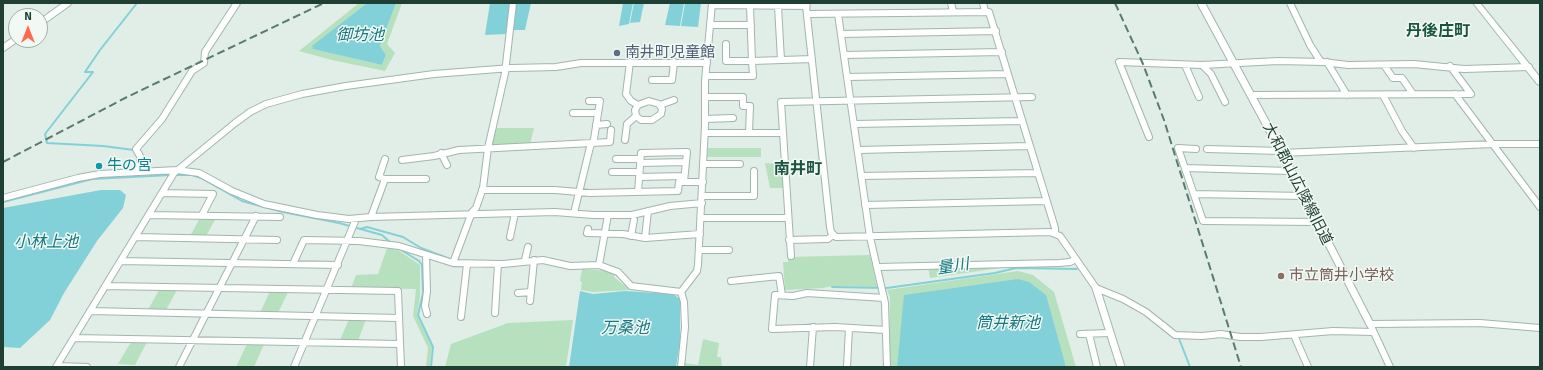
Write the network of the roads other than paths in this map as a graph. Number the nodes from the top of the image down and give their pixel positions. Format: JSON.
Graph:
{"nodes":[{"id":1,"x":68,"y":3,"type":"edge"},
{"id":2,"x":237,"y":3,"type":"edge"},
{"id":3,"x":513,"y":3,"type":"edge"},
{"id":4,"x":951,"y":3,"type":"edge"},
{"id":5,"x":983,"y":3,"type":"edge"},
{"id":6,"x":1201,"y":3,"type":"edge"},
{"id":7,"x":1290,"y":3,"type":"edge"},
{"id":8,"x":1476,"y":3,"type":"edge"},
{"id":9,"x":712,"y":4,"type":"edge"},
{"id":10,"x":806,"y":4,"type":"edge"},
{"id":11,"x":750,"y":6,"type":"junction"},
{"id":12,"x":778,"y":6,"type":"junction"},
{"id":13,"x":953,"y":11,"type":"junction"},
{"id":14,"x":985,"y":11,"type":"junction"},
{"id":15,"x":808,"y":14,"type":"junction"},
{"id":16,"x":838,"y":14,"type":"junction"},
{"id":17,"x":48,"y":17,"type":"edge"},
{"id":18,"x":710,"y":25,"type":"junction"},
{"id":19,"x":751,"y":26,"type":"junction"},
{"id":20,"x":996,"y":31,"type":"junction"},
{"id":21,"x":841,"y":34,"type":"junction"},
{"id":22,"x":726,"y":44,"type":"dead end"},
{"id":23,"x":1002,"y":52,"type":"junction"},
{"id":24,"x":844,"y":55,"type":"junction"},
{"id":25,"x":812,"y":59,"type":"junction"},
{"id":26,"x":781,"y":60,"type":"junction"},
{"id":27,"x":752,"y":61,"type":"junction"},
{"id":28,"x":630,"y":62,"type":"junction"},
{"id":29,"x":674,"y":62,"type":"junction"},
{"id":30,"x":1324,"y":62,"type":"junction"},
{"id":31,"x":707,"y":63,"type":"junction"},
{"id":32,"x":1185,"y":64,"type":"junction"},
{"id":33,"x":1202,"y":64,"type":"junction"},
{"id":34,"x":1234,"y":64,"type":"junction"},
{"id":35,"x":1384,"y":64,"type":"junction"},
{"id":36,"x":1450,"y":66,"type":"junction"},
{"id":37,"x":1529,"y":68,"type":"junction"},
{"id":38,"x":506,"y":69,"type":"junction"},
{"id":39,"x":1008,"y":74,"type":"junction"},
{"id":40,"x":706,"y":76,"type":"junction"},
{"id":41,"x":847,"y":77,"type":"junction"},
{"id":42,"x":652,"y":80,"type":"dead end"},
{"id":43,"x":1540,"y":82,"type":"edge"},
{"id":44,"x":1413,"y":94,"type":"junction"},
{"id":45,"x":1455,"y":94,"type":"junction"},
{"id":46,"x":1251,"y":95,"type":"junction"},
{"id":47,"x":1347,"y":95,"type":"junction"},
{"id":48,"x":1383,"y":95,"type":"junction"},
{"id":49,"x":1015,"y":97,"type":"junction"},
{"id":50,"x":1032,"y":97,"type":"dead end"},
{"id":51,"x":706,"y":98,"type":"junction"},
{"id":52,"x":1199,"y":98,"type":"dead end"},
{"id":53,"x":674,"y":100,"type":"dead end"},
{"id":54,"x":850,"y":100,"type":"junction"},
{"id":55,"x":589,"y":101,"type":"dead end"},
{"id":56,"x":817,"y":101,"type":"junction"},
{"id":57,"x":1225,"y":102,"type":"dead end"},
{"id":58,"x":638,"y":105,"type":"junction"},
{"id":59,"x":660,"y":105,"type":"junction"},
{"id":60,"x":573,"y":113,"type":"dead end"},
{"id":61,"x":598,"y":113,"type":"junction"},
{"id":62,"x":636,"y":116,"type":"junction"},
{"id":63,"x":660,"y":116,"type":"junction"},
{"id":64,"x":733,"y":118,"type":"dead end"},
{"id":65,"x":666,"y":119,"type":"dead end"},
{"id":66,"x":705,"y":119,"type":"junction"},
{"id":67,"x":1022,"y":121,"type":"junction"},
{"id":68,"x":607,"y":124,"type":"dead end"},
{"id":69,"x":854,"y":124,"type":"junction"},
{"id":70,"x":596,"y":125,"type":"junction"},
{"id":71,"x":611,"y":130,"type":"dead end"},
{"id":72,"x":705,"y":133,"type":"junction"},
{"id":73,"x":749,"y":133,"type":"junction"},
{"id":74,"x":783,"y":133,"type":"junction"},
{"id":75,"x":1149,"y":137,"type":"dead end"},
{"id":76,"x":625,"y":140,"type":"dead end"},
{"id":77,"x":592,"y":143,"type":"junction"},
{"id":78,"x":1493,"y":144,"type":"junction"},
{"id":79,"x":1540,"y":144,"type":"edge"},
{"id":80,"x":1030,"y":146,"type":"junction"},
{"id":81,"x":488,"y":148,"type":"junction"},
{"id":82,"x":1414,"y":148,"type":"junction"},
{"id":83,"x":1196,"y":149,"type":"dead end"},
{"id":84,"x":1207,"y":149,"type":"dead end"},
{"id":85,"x":858,"y":150,"type":"junction"},
{"id":86,"x":1282,"y":152,"type":"junction"},
{"id":87,"x":441,"y":154,"type":"junction"},
{"id":88,"x":385,"y":159,"type":"dead end"},
{"id":89,"x":616,"y":159,"type":"dead end"},
{"id":90,"x":402,"y":160,"type":"dead end"},
{"id":91,"x":640,"y":161,"type":"junction"},
{"id":92,"x":686,"y":162,"type":"junction"},
{"id":93,"x":704,"y":164,"type":"junction"},
{"id":94,"x":740,"y":164,"type":"dead end"},
{"id":95,"x":447,"y":165,"type":"dead end"},
{"id":96,"x":1185,"y":168,"type":"junction"},
{"id":97,"x":137,"y":171,"type":"junction"},
{"id":98,"x":754,"y":171,"type":"dead end"},
{"id":99,"x":1291,"y":171,"type":"junction"},
{"id":100,"x":612,"y":172,"type":"dead end"},
{"id":101,"x":175,"y":173,"type":"junction"},
{"id":102,"x":1038,"y":173,"type":"junction"},
{"id":103,"x":639,"y":174,"type":"junction"},
{"id":104,"x":861,"y":176,"type":"junction"},
{"id":105,"x":385,"y":179,"type":"junction"},
{"id":106,"x":426,"y":179,"type":"dead end"},
{"id":107,"x":684,"y":179,"type":"junction"},
{"id":108,"x":703,"y":182,"type":"junction"},
{"id":109,"x":482,"y":190,"type":"junction"},
{"id":110,"x":579,"y":191,"type":"junction"},
{"id":111,"x":638,"y":192,"type":"junction"},
{"id":112,"x":162,"y":193,"type":"junction"},
{"id":113,"x":1194,"y":194,"type":"junction"},
{"id":114,"x":1304,"y":196,"type":"junction"},
{"id":115,"x":3,"y":198,"type":"edge"},
{"id":116,"x":702,"y":199,"type":"junction"},
{"id":117,"x":1046,"y":201,"type":"junction"},
{"id":118,"x":866,"y":204,"type":"junction"},
{"id":119,"x":1540,"y":206,"type":"edge"},
{"id":120,"x":648,"y":211,"type":"junction"},
{"id":121,"x":515,"y":213,"type":"junction"},
{"id":122,"x":149,"y":214,"type":"junction"},
{"id":123,"x":471,"y":214,"type":"junction"},
{"id":124,"x":574,"y":214,"type":"junction"},
{"id":125,"x":202,"y":215,"type":"junction"},
{"id":126,"x":608,"y":215,"type":"junction"},
{"id":127,"x":256,"y":216,"type":"junction"},
{"id":128,"x":280,"y":216,"type":"dead end"},
{"id":129,"x":371,"y":217,"type":"junction"},
{"id":130,"x":701,"y":218,"type":"junction"},
{"id":131,"x":788,"y":218,"type":"junction"},
{"id":132,"x":634,"y":220,"type":"dead end"},
{"id":133,"x":355,"y":221,"type":"junction"},
{"id":134,"x":1316,"y":222,"type":"junction"},
{"id":135,"x":588,"y":229,"type":"dead end"},
{"id":136,"x":605,"y":234,"type":"junction"},
{"id":137,"x":700,"y":234,"type":"junction"},
{"id":138,"x":1055,"y":234,"type":"junction"},
{"id":139,"x":833,"y":235,"type":"junction"},
{"id":140,"x":631,"y":236,"type":"junction"},
{"id":141,"x":135,"y":237,"type":"junction"},
{"id":142,"x":510,"y":237,"type":"dead end"},
{"id":143,"x":870,"y":237,"type":"junction"},
{"id":144,"x":645,"y":238,"type":"junction"},
{"id":145,"x":244,"y":239,"type":"junction"},
{"id":146,"x":277,"y":240,"type":"dead end"},
{"id":147,"x":790,"y":240,"type":"junction"},
{"id":148,"x":348,"y":241,"type":"junction"},
{"id":149,"x":528,"y":247,"type":"dead end"},
{"id":150,"x":699,"y":250,"type":"junction"},
{"id":151,"x":729,"y":250,"type":"dead end"},
{"id":152,"x":426,"y":255,"type":"junction"},
{"id":153,"x":791,"y":256,"type":"dead end"},
{"id":154,"x":1076,"y":259,"type":"junction"},
{"id":155,"x":525,"y":260,"type":"junction"},
{"id":156,"x":534,"y":260,"type":"junction"},
{"id":157,"x":121,"y":261,"type":"junction"},
{"id":158,"x":232,"y":263,"type":"junction"},
{"id":159,"x":453,"y":263,"type":"junction"},
{"id":160,"x":293,"y":264,"type":"junction"},
{"id":161,"x":467,"y":264,"type":"junction"},
{"id":162,"x":498,"y":264,"type":"junction"},
{"id":163,"x":599,"y":264,"type":"junction"},
{"id":164,"x":338,"y":265,"type":"junction"},
{"id":165,"x":877,"y":266,"type":"junction"},
{"id":166,"x":731,"y":282,"type":"dead end"},
{"id":167,"x":106,"y":286,"type":"junction"},
{"id":168,"x":219,"y":288,"type":"junction"},
{"id":169,"x":1096,"y":288,"type":"junction"},
{"id":170,"x":326,"y":290,"type":"junction"},
{"id":171,"x":531,"y":292,"type":"junction"},
{"id":172,"x":681,"y":292,"type":"junction"},
{"id":173,"x":883,"y":292,"type":"junction"},
{"id":174,"x":518,"y":293,"type":"dead end"},
{"id":175,"x":782,"y":295,"type":"junction"},
{"id":176,"x":530,"y":301,"type":"dead end"},
{"id":177,"x":90,"y":311,"type":"junction"},
{"id":178,"x":494,"y":313,"type":"dead end"},
{"id":179,"x":206,"y":314,"type":"junction"},
{"id":180,"x":427,"y":314,"type":"dead end"},
{"id":181,"x":315,"y":316,"type":"junction"},
{"id":182,"x":461,"y":317,"type":"dead end"},
{"id":183,"x":399,"y":318,"type":"junction"},
{"id":184,"x":1370,"y":324,"type":"junction"},
{"id":185,"x":813,"y":327,"type":"junction"},
{"id":186,"x":848,"y":328,"type":"junction"},
{"id":187,"x":1540,"y":328,"type":"edge"},
{"id":188,"x":886,"y":330,"type":"junction"},
{"id":189,"x":1373,"y":332,"type":"junction"},
{"id":190,"x":1110,"y":333,"type":"junction"},
{"id":191,"x":1080,"y":334,"type":"dead end"},
{"id":192,"x":1089,"y":334,"type":"junction"},
{"id":193,"x":1294,"y":335,"type":"junction"},
{"id":194,"x":74,"y":338,"type":"junction"},
{"id":195,"x":192,"y":340,"type":"junction"},
{"id":196,"x":304,"y":343,"type":"junction"},
{"id":197,"x":400,"y":344,"type":"junction"},
{"id":198,"x":57,"y":367,"type":"edge"},
{"id":199,"x":87,"y":367,"type":"edge"},
{"id":200,"x":179,"y":367,"type":"edge"},
{"id":201,"x":294,"y":367,"type":"edge"},
{"id":202,"x":401,"y":367,"type":"edge"},
{"id":203,"x":681,"y":367,"type":"edge"},
{"id":204,"x":810,"y":367,"type":"edge"},
{"id":205,"x":847,"y":367,"type":"edge"},
{"id":206,"x":887,"y":367,"type":"edge"},
{"id":207,"x":1097,"y":367,"type":"edge"},
{"id":208,"x":1121,"y":367,"type":"edge"},
{"id":209,"x":1308,"y":367,"type":"edge"},
{"id":210,"x":1390,"y":367,"type":"edge"}],
"edges":[{"from":1,"to":17,"type":"street"},
{"from":2,"to":97,"type":"street"},
{"from":3,"to":38,"type":"street"},
{"from":4,"to":13,"type":"street"},
{"from":5,"to":14,"type":"street"},
{"from":6,"to":34,"type":"street","name":"大和郡山広陵線旧道"},
{"from":7,"to":30,"type":"street"},
{"from":8,"to":37,"type":"main road"},
{"from":9,"to":11,"type":"street"},
{"from":9,"to":18,"type":"street"},
{"from":10,"to":12,"type":"street"},
{"from":10,"to":15,"type":"street"},
{"from":11,"to":12,"type":"street"},
{"from":11,"to":19,"type":"street"},
{"from":12,"to":26,"type":"street"},
{"from":13,"to":14,"type":"street"},
{"from":13,"to":16,"type":"street"},
{"from":14,"to":20,"type":"street"},
{"from":15,"to":16,"type":"street"},
{"from":15,"to":25,"type":"street"},
{"from":16,"to":21,"type":"street"},
{"from":18,"to":19,"type":"street"},
{"from":18,"to":31,"type":"street"},
{"from":19,"to":27,"type":"street"},
{"from":20,"to":21,"type":"street"},
{"from":20,"to":23,"type":"street"},
{"from":21,"to":24,"type":"street"},
{"from":22,"to":27,"type":"street"},
{"from":23,"to":24,"type":"street"},
{"from":23,"to":39,"type":"street"},
{"from":24,"to":41,"type":"street"},
{"from":25,"to":26,"type":"street"},
{"from":25,"to":56,"type":"street"},
{"from":26,"to":27,"type":"street"},
{"from":27,"to":40,"type":"street"},
{"from":28,"to":29,"type":"street"},
{"from":28,"to":38,"type":"street"},
{"from":28,"to":58,"type":"street"},
{"from":29,"to":31,"type":"street"},
{"from":29,"to":42,"type":"street"},
{"from":30,"to":34,"type":"street"},
{"from":30,"to":35,"type":"street"},
{"from":30,"to":47,"type":"street"},
{"from":31,"to":40,"type":"street"},
{"from":32,"to":33,"type":"street"},
{"from":32,"to":52,"type":"street"},
{"from":32,"to":75,"type":"street"},
{"from":33,"to":34,"type":"street"},
{"from":33,"to":57,"type":"street"},
{"from":34,"to":46,"type":"street","name":"大和郡山広陵線旧道"},
{"from":35,"to":36,"type":"street"},
{"from":35,"to":44,"type":"street"},
{"from":36,"to":37,"type":"street"},
{"from":36,"to":45,"type":"street"},
{"from":37,"to":43,"type":"main road"},
{"from":38,"to":81,"type":"street"},
{"from":38,"to":101,"type":"street"},
{"from":39,"to":41,"type":"street"},
{"from":39,"to":49,"type":"street"},
{"from":40,"to":51,"type":"street"},
{"from":41,"to":54,"type":"street"},
{"from":44,"to":45,"type":"street"},
{"from":44,"to":48,"type":"street"},
{"from":45,"to":78,"type":"street"},
{"from":46,"to":47,"type":"street"},
{"from":46,"to":86,"type":"street","name":"大和郡山広陵線旧道"},
{"from":47,"to":48,"type":"street"},
{"from":48,"to":82,"type":"street"},
{"from":49,"to":50,"type":"street"},
{"from":49,"to":54,"type":"street"},
{"from":49,"to":67,"type":"street"},
{"from":51,"to":66,"type":"street"},
{"from":51,"to":73,"type":"street"},
{"from":53,"to":59,"type":"street"},
{"from":54,"to":56,"type":"street"},
{"from":54,"to":69,"type":"street"},
{"from":55,"to":61,"type":"street"},
{"from":56,"to":74,"type":"street"},
{"from":56,"to":139,"type":"street"},
{"from":58,"to":59,"type":"street"},
{"from":58,"to":62,"type":"street"},
{"from":59,"to":63,"type":"street"},
{"from":60,"to":61,"type":"street"},
{"from":61,"to":70,"type":"street"},
{"from":62,"to":63,"type":"street"},
{"from":62,"to":76,"type":"street"},
{"from":63,"to":65,"type":"street"},
{"from":64,"to":66,"type":"street"},
{"from":66,"to":72,"type":"street"},
{"from":67,"to":69,"type":"street"},
{"from":67,"to":80,"type":"street"},
{"from":68,"to":70,"type":"street"},
{"from":69,"to":85,"type":"street"},
{"from":70,"to":77,"type":"street"},
{"from":71,"to":77,"type":"street"},
{"from":72,"to":73,"type":"street"},
{"from":72,"to":93,"type":"street"},
{"from":73,"to":74,"type":"street"},
{"from":74,"to":131,"type":"street"},
{"from":77,"to":81,"type":"street"},
{"from":77,"to":110,"type":"street"},
{"from":78,"to":79,"type":"street"},
{"from":78,"to":82,"type":"street"},
{"from":78,"to":119,"type":"street"},
{"from":80,"to":85,"type":"street"},
{"from":80,"to":102,"type":"street"},
{"from":81,"to":87,"type":"street"},
{"from":81,"to":109,"type":"street"},
{"from":82,"to":86,"type":"street"},
{"from":83,"to":96,"type":"street"},
{"from":84,"to":86,"type":"street"},
{"from":85,"to":104,"type":"street"},
{"from":86,"to":99,"type":"street","name":"大和郡山広陵線旧道"},
{"from":87,"to":90,"type":"street"},
{"from":87,"to":95,"type":"street"},
{"from":88,"to":105,"type":"street"},
{"from":89,"to":91,"type":"street"},
{"from":91,"to":92,"type":"street"},
{"from":91,"to":92,"type":"street"},
{"from":91,"to":103,"type":"street"},
{"from":92,"to":107,"type":"street"},
{"from":93,"to":94,"type":"street"},
{"from":93,"to":108,"type":"street"},
{"from":96,"to":99,"type":"street"},
{"from":96,"to":113,"type":"street"},
{"from":97,"to":101,"type":"street"},
{"from":97,"to":115,"type":"street"},
{"from":98,"to":116,"type":"street"},
{"from":99,"to":114,"type":"street","name":"大和郡山広陵線旧道"},
{"from":100,"to":103,"type":"street"},
{"from":101,"to":112,"type":"street"},
{"from":101,"to":133,"type":"street"},
{"from":102,"to":104,"type":"street"},
{"from":102,"to":117,"type":"street"},
{"from":103,"to":107,"type":"street"},
{"from":103,"to":111,"type":"street"},
{"from":104,"to":118,"type":"street"},
{"from":105,"to":106,"type":"street"},
{"from":105,"to":129,"type":"street"},
{"from":107,"to":108,"type":"street"},
{"from":107,"to":111,"type":"street"},
{"from":108,"to":116,"type":"street"},
{"from":109,"to":110,"type":"street"},
{"from":109,"to":123,"type":"street"},
{"from":110,"to":111,"type":"street"},
{"from":110,"to":124,"type":"street"},
{"from":112,"to":122,"type":"street"},
{"from":112,"to":125,"type":"street"},
{"from":113,"to":114,"type":"street"},
{"from":113,"to":134,"type":"street"},
{"from":114,"to":134,"type":"street","name":"大和郡山広陵線旧道"},
{"from":116,"to":120,"type":"street"},
{"from":116,"to":130,"type":"street"},
{"from":117,"to":118,"type":"street"},
{"from":117,"to":138,"type":"street"},
{"from":118,"to":143,"type":"street"},
{"from":120,"to":126,"type":"street"},
{"from":120,"to":144,"type":"street"},
{"from":121,"to":123,"type":"street"},
{"from":121,"to":124,"type":"street"},
{"from":121,"to":142,"type":"street"},
{"from":122,"to":125,"type":"street"},
{"from":122,"to":141,"type":"street"},
{"from":123,"to":129,"type":"street"},
{"from":123,"to":159,"type":"street"},
{"from":124,"to":126,"type":"street"},
{"from":125,"to":127,"type":"street"},
{"from":126,"to":136,"type":"street"},
{"from":127,"to":128,"type":"street"},
{"from":127,"to":145,"type":"street"},
{"from":129,"to":133,"type":"street"},
{"from":130,"to":131,"type":"street"},
{"from":130,"to":137,"type":"street"},
{"from":131,"to":147,"type":"street"},
{"from":132,"to":140,"type":"street"},
{"from":133,"to":148,"type":"street"},
{"from":134,"to":184,"type":"street","name":"大和郡山広陵線旧道"},
{"from":135,"to":136,"type":"street"},
{"from":136,"to":140,"type":"street"},
{"from":136,"to":163,"type":"street"},
{"from":137,"to":144,"type":"street"},
{"from":137,"to":150,"type":"street"},
{"from":138,"to":143,"type":"street"},
{"from":138,"to":154,"type":"street"},
{"from":139,"to":143,"type":"street"},
{"from":139,"to":147,"type":"street"},
{"from":140,"to":144,"type":"street"},
{"from":141,"to":145,"type":"street"},
{"from":141,"to":157,"type":"street"},
{"from":143,"to":165,"type":"street"},
{"from":145,"to":146,"type":"street"},
{"from":145,"to":158,"type":"street"},
{"from":147,"to":153,"type":"street"},
{"from":148,"to":152,"type":"street"},
{"from":148,"to":160,"type":"street"},
{"from":148,"to":164,"type":"street"},
{"from":149,"to":155,"type":"street"},
{"from":150,"to":151,"type":"street"},
{"from":150,"to":172,"type":"street"},
{"from":152,"to":159,"type":"street"},
{"from":152,"to":180,"type":"street"},
{"from":154,"to":165,"type":"street"},
{"from":154,"to":169,"type":"street"},
{"from":155,"to":156,"type":"street"},
{"from":155,"to":162,"type":"street"},
{"from":156,"to":163,"type":"street"},
{"from":156,"to":171,"type":"street"},
{"from":157,"to":158,"type":"street"},
{"from":157,"to":167,"type":"street"},
{"from":158,"to":160,"type":"street"},
{"from":158,"to":168,"type":"street"},
{"from":159,"to":161,"type":"street"},
{"from":160,"to":164,"type":"street"},
{"from":161,"to":162,"type":"street"},
{"from":161,"to":182,"type":"street"},
{"from":162,"to":178,"type":"street"},
{"from":163,"to":172,"type":"street"},
{"from":164,"to":170,"type":"street"},
{"from":165,"to":173,"type":"street"},
{"from":166,"to":175,"type":"street"},
{"from":167,"to":168,"type":"street"},
{"from":167,"to":177,"type":"street"},
{"from":168,"to":170,"type":"street"},
{"from":168,"to":179,"type":"street"},
{"from":169,"to":190,"type":"street"},
{"from":169,"to":193,"type":"street"},
{"from":170,"to":181,"type":"street"},
{"from":170,"to":183,"type":"street"},
{"from":171,"to":174,"type":"street"},
{"from":171,"to":176,"type":"street"},
{"from":172,"to":203,"type":"street"},
{"from":173,"to":175,"type":"street"},
{"from":173,"to":188,"type":"street"},
{"from":175,"to":185,"type":"street"},
{"from":177,"to":179,"type":"street"},
{"from":177,"to":194,"type":"street"},
{"from":179,"to":181,"type":"street"},
{"from":179,"to":195,"type":"street"},
{"from":181,"to":183,"type":"street"},
{"from":181,"to":196,"type":"street"},
{"from":183,"to":197,"type":"street"},
{"from":184,"to":187,"type":"street"},
{"from":184,"to":189,"type":"street","name":"大和郡山広陵線旧道"},
{"from":185,"to":186,"type":"street"},
{"from":185,"to":204,"type":"street"},
{"from":186,"to":188,"type":"street"},
{"from":186,"to":205,"type":"street"},
{"from":188,"to":206,"type":"street"},
{"from":189,"to":193,"type":"street"},
{"from":189,"to":210,"type":"street","name":"大和郡山広陵線旧道"},
{"from":190,"to":192,"type":"street"},
{"from":190,"to":208,"type":"street"},
{"from":191,"to":192,"type":"street"},
{"from":192,"to":207,"type":"street"},
{"from":193,"to":209,"type":"street"},
{"from":194,"to":195,"type":"street"},
{"from":194,"to":198,"type":"street"},
{"from":195,"to":196,"type":"street"},
{"from":195,"to":200,"type":"street"},
{"from":196,"to":197,"type":"street"},
{"from":196,"to":201,"type":"street"},
{"from":197,"to":202,"type":"street"},
{"from":198,"to":199,"type":"street"}]}
